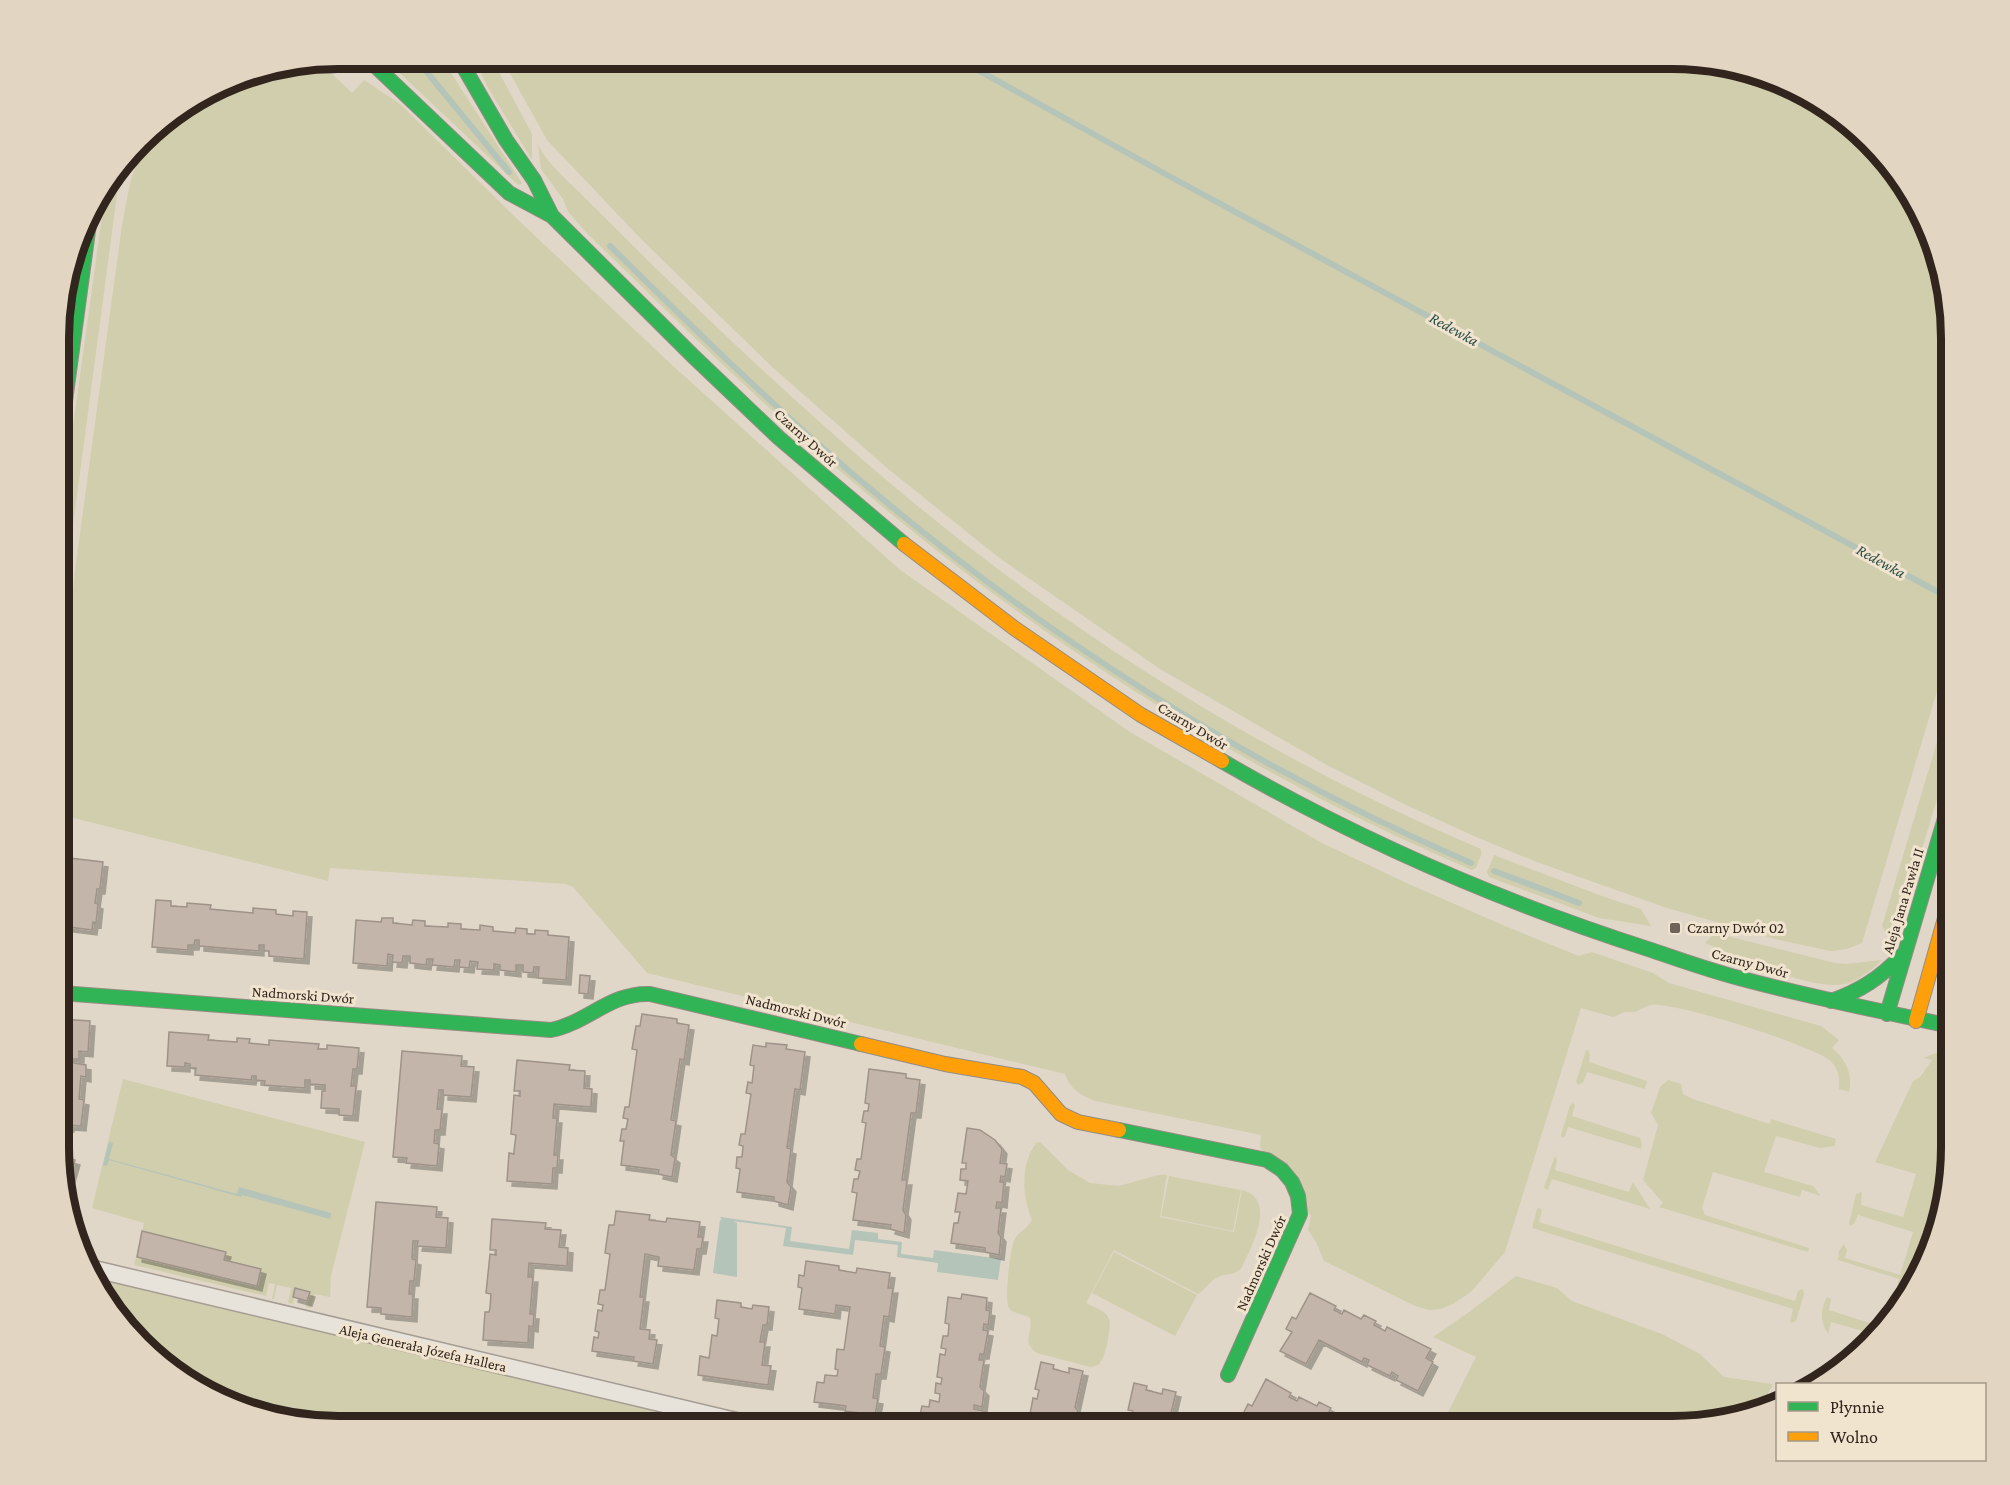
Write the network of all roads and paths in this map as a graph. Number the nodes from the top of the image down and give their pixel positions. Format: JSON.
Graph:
{"nodes":[{"id":1,"x":379,"y":69,"type":"edge"},
{"id":2,"x":465,"y":69,"type":"edge"},
{"id":3,"x":552,"y":216,"type":"junction"},
{"id":4,"x":86,"y":244,"type":"edge"},
{"id":5,"x":69,"y":372,"type":"edge"},
{"id":6,"x":1941,"y":831,"type":"edge"},
{"id":7,"x":1941,"y":932,"type":"edge"},
{"id":8,"x":1905,"y":951,"type":"junction"},
{"id":9,"x":69,"y":994,"type":"edge"},
{"id":10,"x":1831,"y":1001,"type":"junction"},
{"id":11,"x":1887,"y":1014,"type":"junction"},
{"id":12,"x":1916,"y":1021,"type":"junction"},
{"id":13,"x":1941,"y":1025,"type":"edge"},
{"id":14,"x":99,"y":1270,"type":"edge"},
{"id":15,"x":1228,"y":1375,"type":"dead end"},
{"id":16,"x":715,"y":1416,"type":"edge"}],
"edges":[{"from":1,"to":3,"type":"main road","name":"Czarny Dwór"},
{"from":2,"to":3,"type":"main road","name":"Czarny Dwór"},
{"from":3,"to":10,"type":"main road","name":"Czarny Dwór"},
{"from":4,"to":5,"type":"main road"},
{"from":6,"to":8,"type":"main road","name":"Aleja Jana Pawła II"},
{"from":7,"to":12,"type":"main road"},
{"from":8,"to":10,"type":"main road"},
{"from":8,"to":11,"type":"main road","name":"Aleja Jana Pawła II"},
{"from":9,"to":15,"type":"main road","name":"Nadmorski Dwór"},
{"from":10,"to":11,"type":"main road","name":"Czarny Dwór"},
{"from":11,"to":12,"type":"main road","name":"Czarny Dwór"},
{"from":12,"to":13,"type":"main road","name":"Czarny Dwór"},
{"from":14,"to":16,"type":"street","name":"Aleja Generała Józefa Hallera"}]}
